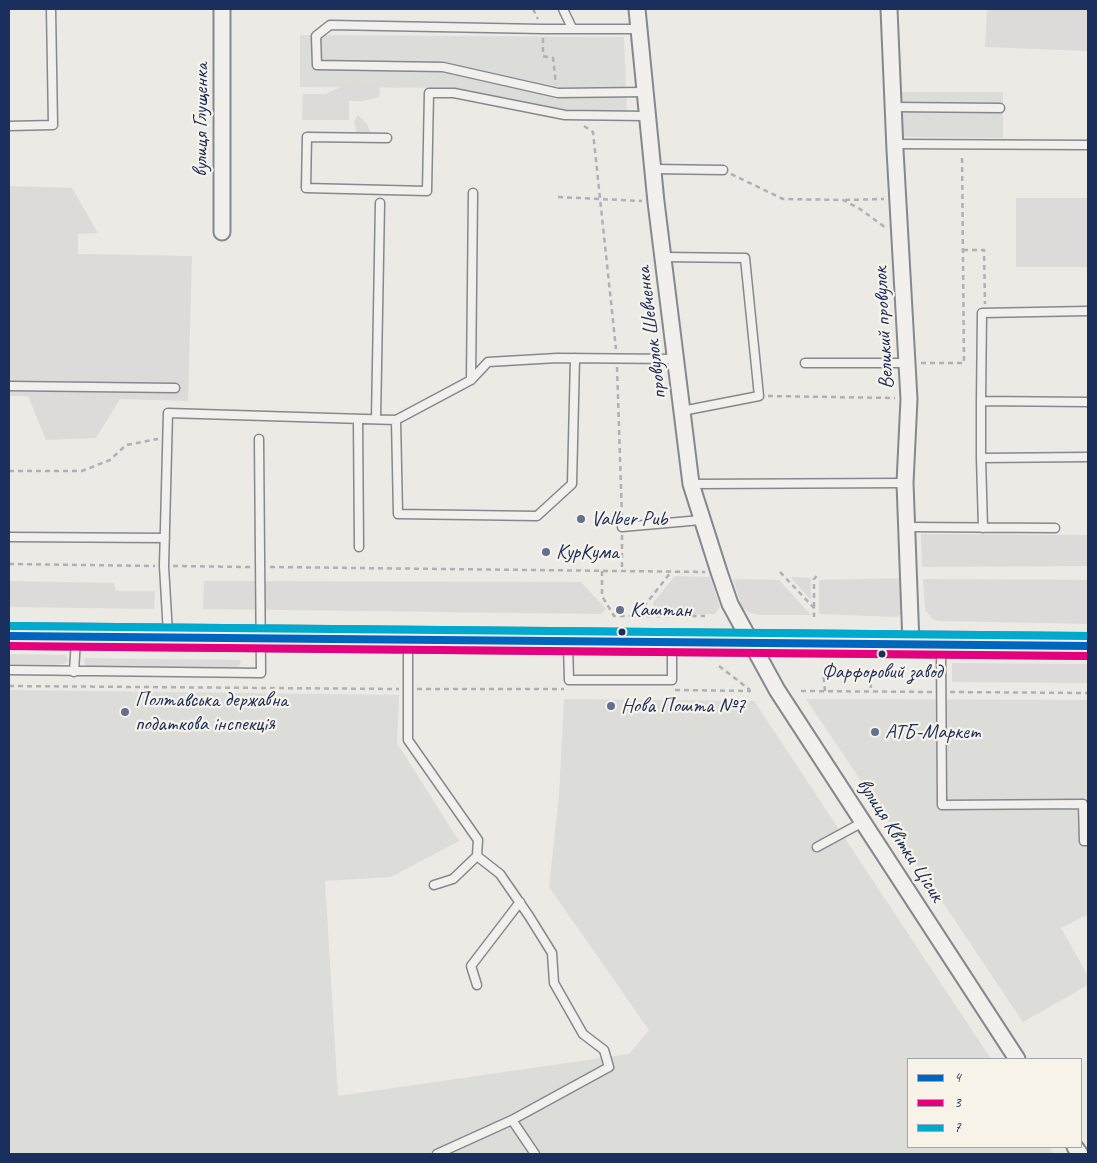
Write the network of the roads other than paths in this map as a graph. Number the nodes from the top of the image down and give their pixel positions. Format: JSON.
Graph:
{"nodes":[{"id":1,"x":51,"y":9,"type":"edge"},
{"id":2,"x":222,"y":9,"type":"edge"},
{"id":3,"x":563,"y":9,"type":"edge"},
{"id":4,"x":637,"y":9,"type":"edge"},
{"id":5,"x":889,"y":9,"type":"edge"},
{"id":6,"x":572,"y":28,"type":"junction"},
{"id":7,"x":639,"y":29,"type":"junction"},
{"id":8,"x":645,"y":92,"type":"junction"},
{"id":9,"x":894,"y":107,"type":"junction"},
{"id":10,"x":1000,"y":108,"type":"dead end"},
{"id":11,"x":647,"y":116,"type":"junction"},
{"id":12,"x":9,"y":126,"type":"edge"},
{"id":13,"x":387,"y":138,"type":"dead end"},
{"id":14,"x":895,"y":144,"type":"junction"},
{"id":15,"x":1088,"y":145,"type":"edge"},
{"id":16,"x":653,"y":169,"type":"junction"},
{"id":17,"x":723,"y":170,"type":"road end"},
{"id":18,"x":473,"y":193,"type":"dead end"},
{"id":19,"x":380,"y":203,"type":"dead end"},
{"id":20,"x":222,"y":232,"type":"dead end"},
{"id":21,"x":664,"y":257,"type":"junction"},
{"id":22,"x":1088,"y":310,"type":"edge"},
{"id":23,"x":575,"y":358,"type":"junction"},
{"id":24,"x":676,"y":358,"type":"junction"},
{"id":25,"x":805,"y":363,"type":"dead end"},
{"id":26,"x":907,"y":363,"type":"junction"},
{"id":27,"x":470,"y":380,"type":"junction"},
{"id":28,"x":9,"y":386,"type":"edge"},
{"id":29,"x":175,"y":388,"type":"dead end"},
{"id":30,"x":981,"y":401,"type":"junction"},
{"id":31,"x":1088,"y":402,"type":"edge"},
{"id":32,"x":682,"y":411,"type":"junction"},
{"id":33,"x":376,"y":419,"type":"junction"},
{"id":34,"x":358,"y":420,"type":"junction"},
{"id":35,"x":396,"y":420,"type":"junction"},
{"id":36,"x":259,"y":439,"type":"dead end"},
{"id":37,"x":981,"y":458,"type":"junction"},
{"id":38,"x":1088,"y":458,"type":"edge"},
{"id":39,"x":905,"y":483,"type":"junction"},
{"id":40,"x":691,"y":484,"type":"junction"},
{"id":41,"x":701,"y":520,"type":"junction"},
{"id":42,"x":622,"y":527,"type":"road end"},
{"id":43,"x":907,"y":527,"type":"junction"},
{"id":44,"x":982,"y":528,"type":"junction"},
{"id":45,"x":1054,"y":528,"type":"dead end"},
{"id":46,"x":9,"y":537,"type":"edge"},
{"id":47,"x":165,"y":538,"type":"junction"},
{"id":48,"x":359,"y":547,"type":"dead end"},
{"id":49,"x":9,"y":636,"type":"edge"},
{"id":50,"x":76,"y":638,"type":"junction"},
{"id":51,"x":168,"y":638,"type":"junction"},
{"id":52,"x":261,"y":639,"type":"junction"},
{"id":53,"x":408,"y":640,"type":"junction"},
{"id":54,"x":568,"y":641,"type":"junction"},
{"id":55,"x":672,"y":642,"type":"junction"},
{"id":56,"x":750,"y":643,"type":"junction"},
{"id":57,"x":910,"y":644,"type":"junction"},
{"id":58,"x":941,"y":645,"type":"junction"},
{"id":59,"x":1088,"y":646,"type":"edge"},
{"id":60,"x":9,"y":670,"type":"edge"},
{"id":61,"x":74,"y":672,"type":"junction"},
{"id":62,"x":863,"y":822,"type":"junction"},
{"id":63,"x":1088,"y":841,"type":"edge"},
{"id":64,"x":817,"y":847,"type":"dead end"},
{"id":65,"x":477,"y":856,"type":"junction"},
{"id":66,"x":434,"y":885,"type":"dead end"},
{"id":67,"x":520,"y":902,"type":"junction"},
{"id":68,"x":477,"y":986,"type":"dead end"},
{"id":69,"x":1017,"y":1058,"type":"edge"},
{"id":70,"x":512,"y":1120,"type":"junction"},
{"id":71,"x":437,"y":1154,"type":"edge"},
{"id":72,"x":535,"y":1154,"type":"edge"}],
"edges":[{"from":1,"to":12,"type":"lane"},
{"from":2,"to":20,"type":"street","name":"вулиця Глущенка"},
{"from":3,"to":6,"type":"lane"},
{"from":4,"to":7,"type":"street","name":"провулок Шевченка"},
{"from":5,"to":9,"type":"street","name":"Великий провулок"},
{"from":6,"to":7,"type":"lane"},
{"from":6,"to":8,"type":"lane"},
{"from":7,"to":8,"type":"street","name":"провулок Шевченка"},
{"from":8,"to":11,"type":"street","name":"провулок Шевченка"},
{"from":9,"to":10,"type":"lane"},
{"from":9,"to":14,"type":"street","name":"Великий провулок"},
{"from":11,"to":13,"type":"lane"},
{"from":11,"to":16,"type":"street","name":"провулок Шевченка"},
{"from":14,"to":15,"type":"lane"},
{"from":14,"to":26,"type":"street","name":"Великий провулок"},
{"from":16,"to":17,"type":"lane"},
{"from":16,"to":21,"type":"street","name":"провулок Шевченка"},
{"from":18,"to":27,"type":"lane"},
{"from":19,"to":33,"type":"lane"},
{"from":21,"to":24,"type":"street","name":"провулок Шевченка"},
{"from":21,"to":32,"type":"lane"},
{"from":22,"to":30,"type":"lane"},
{"from":23,"to":24,"type":"lane"},
{"from":23,"to":27,"type":"lane"},
{"from":23,"to":35,"type":"lane"},
{"from":24,"to":32,"type":"street","name":"провулок Шевченка"},
{"from":25,"to":26,"type":"lane"},
{"from":26,"to":39,"type":"street","name":"Великий провулок"},
{"from":27,"to":35,"type":"lane"},
{"from":28,"to":29,"type":"lane"},
{"from":30,"to":31,"type":"lane"},
{"from":30,"to":37,"type":"lane"},
{"from":32,"to":40,"type":"street","name":"провулок Шевченка"},
{"from":33,"to":34,"type":"lane"},
{"from":33,"to":35,"type":"lane"},
{"from":34,"to":47,"type":"lane"},
{"from":34,"to":48,"type":"lane"},
{"from":36,"to":52,"type":"lane"},
{"from":37,"to":38,"type":"lane"},
{"from":37,"to":44,"type":"lane"},
{"from":39,"to":40,"type":"lane"},
{"from":39,"to":43,"type":"street","name":"Великий провулок"},
{"from":40,"to":41,"type":"street","name":"провулок Шевченка"},
{"from":41,"to":42,"type":"lane"},
{"from":41,"to":56,"type":"street","name":"провулок Шевченка"},
{"from":43,"to":44,"type":"lane"},
{"from":43,"to":57,"type":"street","name":"Великий провулок"},
{"from":44,"to":45,"type":"lane"},
{"from":46,"to":47,"type":"lane"},
{"from":47,"to":51,"type":"lane"},
{"from":49,"to":50,"type":"main road"},
{"from":50,"to":51,"type":"main road"},
{"from":50,"to":61,"type":"lane"},
{"from":51,"to":52,"type":"main road"},
{"from":52,"to":53,"type":"main road"},
{"from":52,"to":61,"type":"lane"},
{"from":53,"to":54,"type":"main road"},
{"from":53,"to":65,"type":"lane"},
{"from":54,"to":55,"type":"main road"},
{"from":54,"to":55,"type":"lane"},
{"from":55,"to":56,"type":"main road"},
{"from":56,"to":57,"type":"main road"},
{"from":56,"to":62,"type":"street","name":"вулиця Квітки Цісик"},
{"from":57,"to":58,"type":"main road"},
{"from":58,"to":59,"type":"main road"},
{"from":58,"to":63,"type":"lane"},
{"from":60,"to":61,"type":"lane"},
{"from":62,"to":64,"type":"lane"},
{"from":62,"to":69,"type":"street","name":"вулиця Квітки Цісик"},
{"from":65,"to":66,"type":"lane"},
{"from":65,"to":67,"type":"lane"},
{"from":67,"to":68,"type":"lane"},
{"from":67,"to":70,"type":"lane"},
{"from":70,"to":71,"type":"lane"},
{"from":70,"to":72,"type":"lane"}]}
